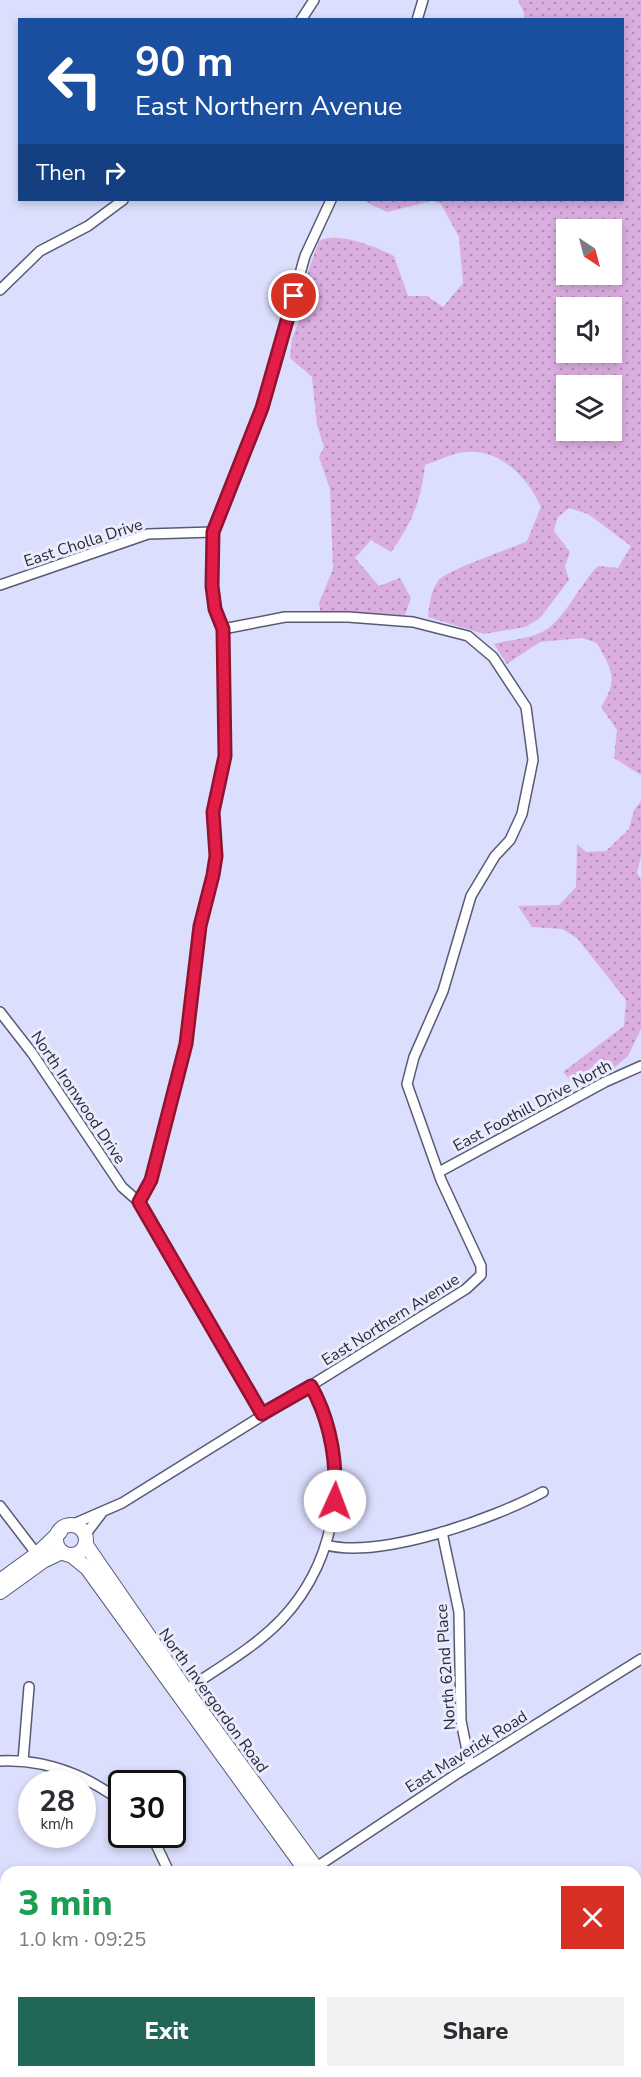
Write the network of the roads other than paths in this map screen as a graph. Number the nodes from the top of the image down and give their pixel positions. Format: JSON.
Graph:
{"nodes":[{"id":1,"x":314,"y":0,"type":"edge"},
{"id":2,"x":423,"y":0,"type":"edge"},
{"id":3,"x":302,"y":18,"type":"edge"},
{"id":4,"x":418,"y":18,"type":"edge"},
{"id":5,"x":117,"y":201,"type":"edge"},
{"id":6,"x":331,"y":201,"type":"edge"},
{"id":7,"x":0,"y":290,"type":"edge"},
{"id":8,"x":213,"y":532,"type":"junction"},
{"id":9,"x":0,"y":585,"type":"edge"},
{"id":10,"x":223,"y":629,"type":"junction"},
{"id":11,"x":0,"y":1012,"type":"edge"},
{"id":12,"x":640,"y":1067,"type":"edge"},
{"id":13,"x":439,"y":1172,"type":"junction"},
{"id":14,"x":139,"y":1202,"type":"junction"},
{"id":15,"x":311,"y":1386,"type":"junction"},
{"id":16,"x":262,"y":1414,"type":"junction"},
{"id":17,"x":543,"y":1492,"type":"dead end"},
{"id":18,"x":0,"y":1506,"type":"edge"},
{"id":19,"x":103,"y":1512,"type":"junction"},
{"id":20,"x":64,"y":1529,"type":"junction"},
{"id":21,"x":442,"y":1532,"type":"junction"},
{"id":22,"x":85,"y":1540,"type":"junction"},
{"id":23,"x":326,"y":1545,"type":"junction"},
{"id":24,"x":66,"y":1553,"type":"junction"},
{"id":25,"x":40,"y":1558,"type":"junction"},
{"id":26,"x":0,"y":1581,"type":"edge"},
{"id":27,"x":0,"y":1592,"type":"edge"},
{"id":28,"x":641,"y":1659,"type":"edge"},
{"id":29,"x":29,"y":1687,"type":"dead end"},
{"id":30,"x":182,"y":1693,"type":"junction"},
{"id":31,"x":0,"y":1761,"type":"edge"},
{"id":32,"x":22,"y":1761,"type":"junction"},
{"id":33,"x":470,"y":1765,"type":"junction"},
{"id":34,"x":108,"y":1792,"type":"edge"},
{"id":35,"x":158,"y":1848,"type":"edge"},
{"id":36,"x":166,"y":1866,"type":"edge"},
{"id":37,"x":309,"y":1866,"type":"edge"},
{"id":38,"x":320,"y":1866,"type":"edge"}],
"edges":[{"from":1,"to":3,"type":"street"},
{"from":2,"to":4,"type":"street"},
{"from":5,"to":7,"type":"street"},
{"from":6,"to":8,"type":"street"},
{"from":8,"to":9,"type":"street","name":"East Cholla Drive"},
{"from":8,"to":10,"type":"street"},
{"from":10,"to":13,"type":"street"},
{"from":10,"to":14,"type":"street"},
{"from":11,"to":14,"type":"street","name":"North Ironwood Drive"},
{"from":12,"to":13,"type":"street","name":"East Foothill Drive North"},
{"from":13,"to":15,"type":"street","name":"East Northern Avenue"},
{"from":14,"to":16,"type":"street","name":"North Ironwood Drive"},
{"from":15,"to":16,"type":"street","name":"East Northern Avenue"},
{"from":15,"to":23,"type":"street"},
{"from":16,"to":19,"type":"street","name":"East Northern Avenue"},
{"from":17,"to":21,"type":"street"},
{"from":18,"to":25,"type":"street"},
{"from":19,"to":20,"type":"street","name":"East Northern Avenue"},
{"from":19,"to":22,"type":"street","name":"East Northern Avenue"},
{"from":20,"to":22,"type":"street","name":"North Invergordon Road"},
{"from":20,"to":24,"type":"street"},
{"from":20,"to":25,"type":"street"},
{"from":21,"to":23,"type":"street"},
{"from":21,"to":33,"type":"street","name":"North 62nd Place"},
{"from":22,"to":24,"type":"street"},
{"from":22,"to":30,"type":"street","name":"North Invergordon Road"},
{"from":23,"to":30,"type":"street"},
{"from":24,"to":25,"type":"street"},
{"from":24,"to":30,"type":"street","name":"North Invergordon Road"},
{"from":25,"to":26,"type":"street"},
{"from":25,"to":27,"type":"street"},
{"from":28,"to":33,"type":"street","name":"East Maverick Road"},
{"from":29,"to":32,"type":"street"},
{"from":30,"to":37,"type":"street","name":"North Invergordon Road"},
{"from":31,"to":32,"type":"street"},
{"from":32,"to":34,"type":"street"},
{"from":33,"to":38,"type":"street","name":"East Maverick Road"},
{"from":35,"to":36,"type":"street"}]}
